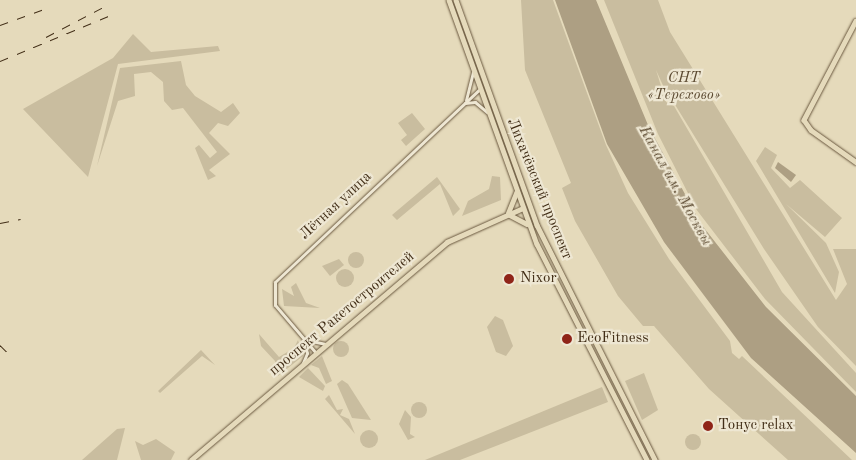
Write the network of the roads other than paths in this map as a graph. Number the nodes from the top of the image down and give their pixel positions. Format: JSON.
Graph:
{"nodes":[{"id":1,"x":448,"y":0,"type":"edge"},
{"id":2,"x":456,"y":0,"type":"edge"},
{"id":3,"x":856,"y":21,"type":"edge"},
{"id":4,"x":472,"y":72,"type":"junction"},
{"id":5,"x":484,"y":83,"type":"junction"},
{"id":6,"x":479,"y":90,"type":"junction"},
{"id":7,"x":464,"y":103,"type":"junction"},
{"id":8,"x":487,"y":112,"type":"junction"},
{"id":9,"x":856,"y":162,"type":"edge"},
{"id":10,"x":516,"y":192,"type":"junction"},
{"id":11,"x":529,"y":205,"type":"junction"},
{"id":12,"x":522,"y":208,"type":"junction"},
{"id":13,"x":507,"y":214,"type":"junction"},
{"id":14,"x":530,"y":227,"type":"junction"},
{"id":15,"x":303,"y":337,"type":"junction"},
{"id":16,"x":326,"y":344,"type":"junction"},
{"id":17,"x":316,"y":352,"type":"junction"},
{"id":18,"x":302,"y":365,"type":"junction"},
{"id":19,"x":191,"y":460,"type":"edge"},
{"id":20,"x":647,"y":460,"type":"edge"},
{"id":21,"x":656,"y":460,"type":"edge"}],
"edges":[{"from":1,"to":4,"type":"main road","name":"Лихачёвский проспект"},
{"from":2,"to":5,"type":"main road","name":"Лихачёвский проспект"},
{"from":3,"to":9,"type":"main road"},
{"from":4,"to":6,"type":"main road","name":"Лихачёвский проспект"},
{"from":4,"to":7,"type":"street"},
{"from":5,"to":6,"type":"main road"},
{"from":5,"to":11,"type":"main road","name":"Лихачёвский проспект"},
{"from":6,"to":7,"type":"street","name":"Лётная улица"},
{"from":6,"to":8,"type":"main road","name":"Лихачёвский проспект"},
{"from":7,"to":8,"type":"street"},
{"from":7,"to":15,"type":"street","name":"Лётная улица"},
{"from":8,"to":10,"type":"main road","name":"Лихачёвский проспект"},
{"from":10,"to":12,"type":"main road","name":"Лихачёвский проспект"},
{"from":10,"to":13,"type":"main road"},
{"from":11,"to":12,"type":"main road","name":"проспект Ракетостроителей"},
{"from":11,"to":21,"type":"main road","name":"Лихачёвский проспект"},
{"from":12,"to":13,"type":"main road","name":"проспект Ракетостроителей"},
{"from":12,"to":14,"type":"main road","name":"Лихачёвский проспект"},
{"from":13,"to":14,"type":"main road"},
{"from":13,"to":16,"type":"main road","name":"проспект Ракетостроителей"},
{"from":14,"to":20,"type":"main road","name":"Лихачёвский проспект"},
{"from":15,"to":16,"type":"street"},
{"from":15,"to":17,"type":"street","name":"Лётная улица"},
{"from":15,"to":18,"type":"street"},
{"from":16,"to":17,"type":"main road","name":"проспект Ракетостроителей"},
{"from":17,"to":18,"type":"main road","name":"проспект Ракетостроителей"},
{"from":18,"to":19,"type":"main road","name":"проспект Ракетостроителей"}]}
